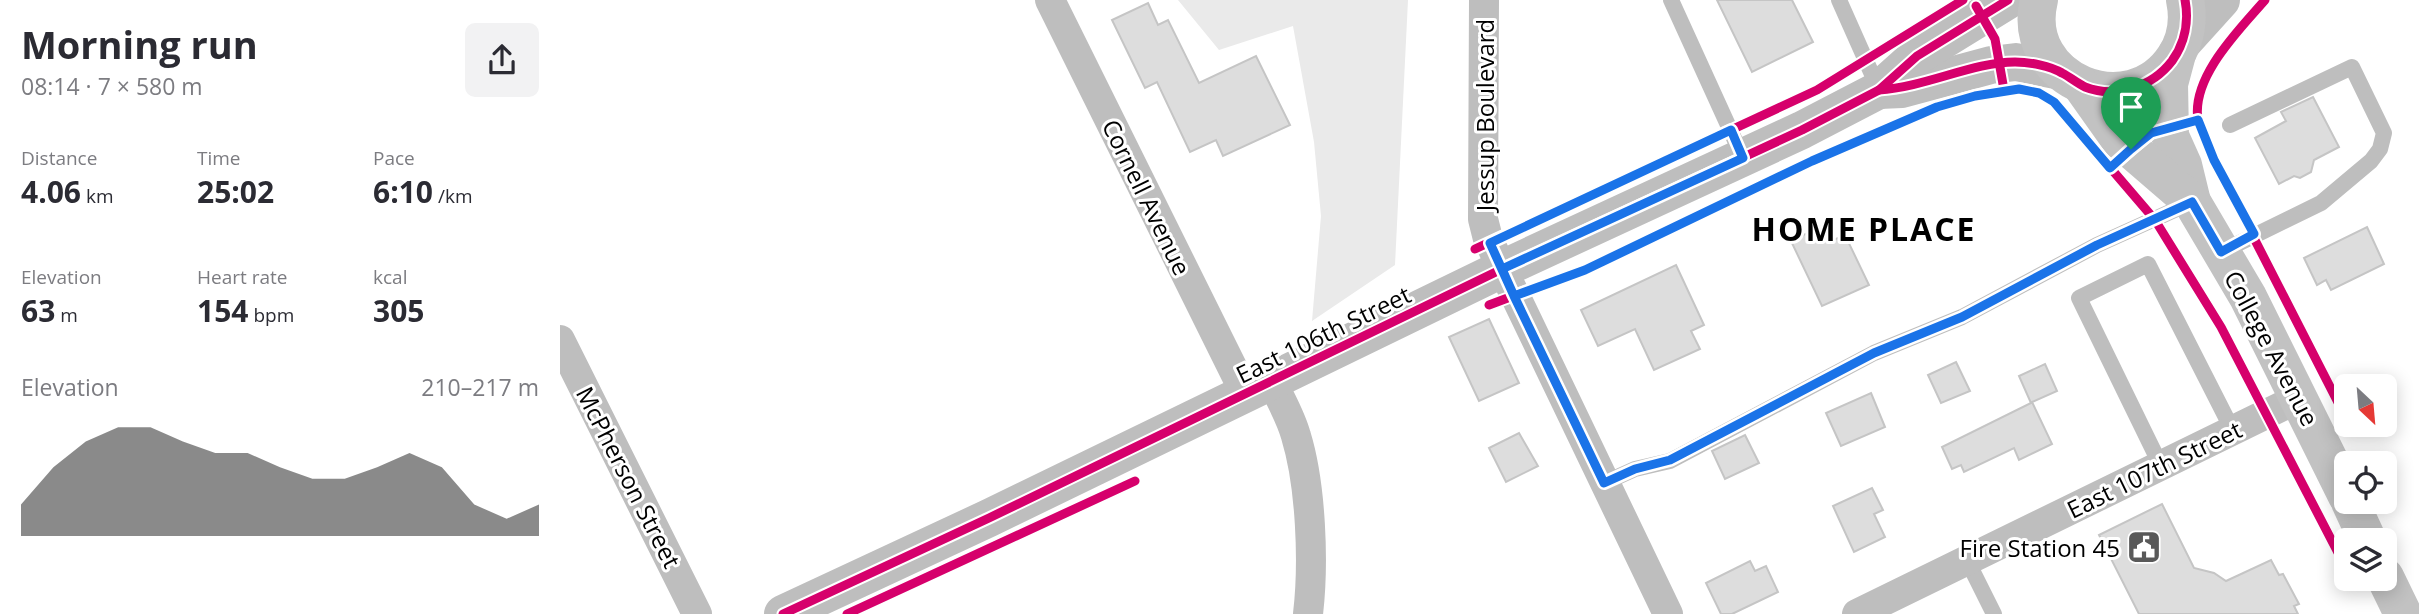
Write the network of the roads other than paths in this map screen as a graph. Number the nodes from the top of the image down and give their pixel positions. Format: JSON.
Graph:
{"nodes":[{"id":1,"x":1049,"y":0,"type":"edge"},
{"id":2,"x":1485,"y":0,"type":"edge"},
{"id":3,"x":1671,"y":0,"type":"edge"},
{"id":4,"x":1839,"y":0,"type":"edge"},
{"id":5,"x":2008,"y":0,"type":"edge"},
{"id":6,"x":2039,"y":0,"type":"edge"},
{"id":7,"x":2185,"y":0,"type":"edge"},
{"id":8,"x":2221,"y":0,"type":"edge"},
{"id":9,"x":2180,"y":48,"type":"junction"},
{"id":10,"x":2071,"y":78,"type":"junction"},
{"id":11,"x":1879,"y":90,"type":"junction"},
{"id":12,"x":2230,"y":125,"type":"dead end"},
{"id":13,"x":1743,"y":158,"type":"junction"},
{"id":14,"x":2192,"y":202,"type":"junction"},
{"id":15,"x":2221,"y":252,"type":"junction"},
{"id":16,"x":1502,"y":269,"type":"junction"},
{"id":17,"x":560,"y":340,"type":"edge"},
{"id":18,"x":1259,"y":387,"type":"junction"},
{"id":19,"x":2300,"y":398,"type":"junction"},
{"id":20,"x":2233,"y":431,"type":"junction"},
{"id":21,"x":2161,"y":466,"type":"junction"},
{"id":22,"x":2334,"y":469,"type":"edge"},
{"id":23,"x":1604,"y":483,"type":"junction"},
{"id":24,"x":1967,"y":560,"type":"junction"},
{"id":25,"x":2392,"y":591,"type":"edge"},
{"id":26,"x":697,"y":614,"type":"edge"},
{"id":27,"x":783,"y":614,"type":"edge"},
{"id":28,"x":1308,"y":614,"type":"edge"},
{"id":29,"x":1668,"y":614,"type":"edge"},
{"id":30,"x":1857,"y":614,"type":"edge"},
{"id":31,"x":1994,"y":614,"type":"edge"},
{"id":32,"x":2403,"y":614,"type":"edge"}],
"edges":[{"from":1,"to":18,"type":"street","name":"Cornell Avenue"},
{"from":2,"to":16,"type":"street","name":"Jessup Boulevard"},
{"from":3,"to":13,"type":"lane"},
{"from":4,"to":11,"type":"lane"},
{"from":5,"to":11,"type":"street","name":"East 106th Street"},
{"from":6,"to":10,"type":"main road","name":"College Avenue"},
{"from":7,"to":9,"type":"main road","name":"College Avenue"},
{"from":8,"to":9,"type":"street"},
{"from":9,"to":10,"type":"main road"},
{"from":9,"to":14,"type":"main road","name":"College Avenue"},
{"from":10,"to":11,"type":"street","name":"East 106th Street"},
{"from":10,"to":14,"type":"main road","name":"College Avenue"},
{"from":11,"to":13,"type":"street","name":"East 106th Street"},
{"from":12,"to":15,"type":"lane"},
{"from":13,"to":16,"type":"street","name":"East 106th Street"},
{"from":14,"to":15,"type":"main road","name":"College Avenue"},
{"from":14,"to":23,"type":"lane"},
{"from":15,"to":19,"type":"main road","name":"College Avenue"},
{"from":16,"to":18,"type":"street","name":"East 106th Street"},
{"from":16,"to":23,"type":"street","name":"Jessup Boulevard"},
{"from":17,"to":26,"type":"street","name":"McPherson Street"},
{"from":18,"to":27,"type":"street","name":"East 106th Street"},
{"from":18,"to":28,"type":"street"},
{"from":19,"to":20,"type":"street","name":"East 107th Street"},
{"from":19,"to":22,"type":"main road","name":"College Avenue"},
{"from":20,"to":21,"type":"street","name":"East 107th Street"},
{"from":20,"to":21,"type":"lane"},
{"from":21,"to":24,"type":"street","name":"East 107th Street"},
{"from":23,"to":29,"type":"street","name":"Jessup Boulevard"},
{"from":24,"to":30,"type":"street","name":"East 107th Street"},
{"from":24,"to":31,"type":"lane"},
{"from":25,"to":32,"type":"main road"}]}
